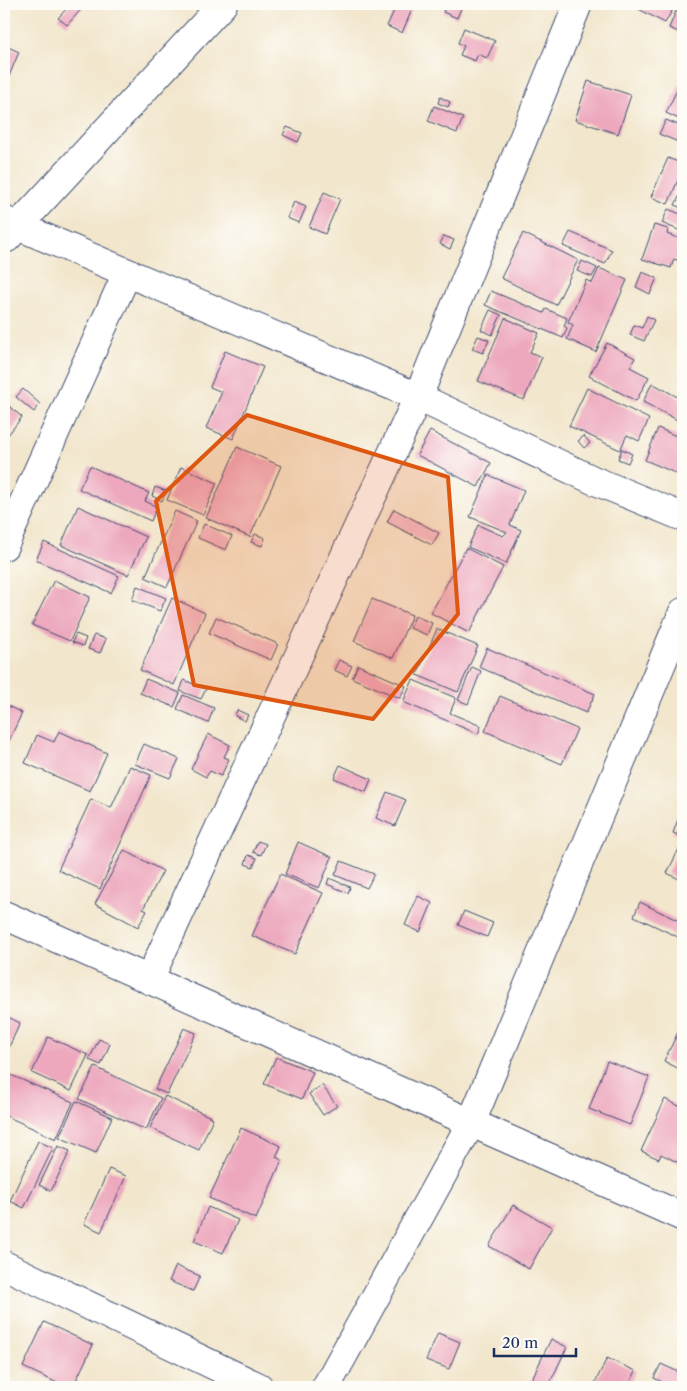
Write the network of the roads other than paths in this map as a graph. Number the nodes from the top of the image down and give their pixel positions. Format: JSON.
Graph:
{"nodes":[{"id":1,"x":223,"y":4,"type":"edge"},
{"id":2,"x":578,"y":4,"type":"edge"},
{"id":3,"x":8,"y":229,"type":"edge"},
{"id":4,"x":127,"y":274,"type":"junction"},
{"id":5,"x":418,"y":397,"type":"junction"},
{"id":6,"x":683,"y":517,"type":"edge"},
{"id":7,"x":4,"y":546,"type":"edge"},
{"id":8,"x":683,"y":612,"type":"edge"},
{"id":9,"x":4,"y":915,"type":"edge"},
{"id":10,"x":150,"y":980,"type":"junction"},
{"id":11,"x":471,"y":1123,"type":"junction"},
{"id":12,"x":683,"y":1217,"type":"edge"},
{"id":13,"x":4,"y":1265,"type":"edge"},
{"id":14,"x":259,"y":1387,"type":"edge"},
{"id":15,"x":326,"y":1387,"type":"edge"}],
"edges":[{"from":1,"to":3,"type":"street"},
{"from":2,"to":5,"type":"street"},
{"from":3,"to":4,"type":"street"},
{"from":4,"to":5,"type":"street"},
{"from":4,"to":7,"type":"street"},
{"from":5,"to":6,"type":"street"},
{"from":5,"to":10,"type":"street"},
{"from":8,"to":11,"type":"street"},
{"from":9,"to":10,"type":"street"},
{"from":10,"to":11,"type":"street"},
{"from":11,"to":12,"type":"street"},
{"from":11,"to":15,"type":"street"},
{"from":13,"to":14,"type":"street"}]}
